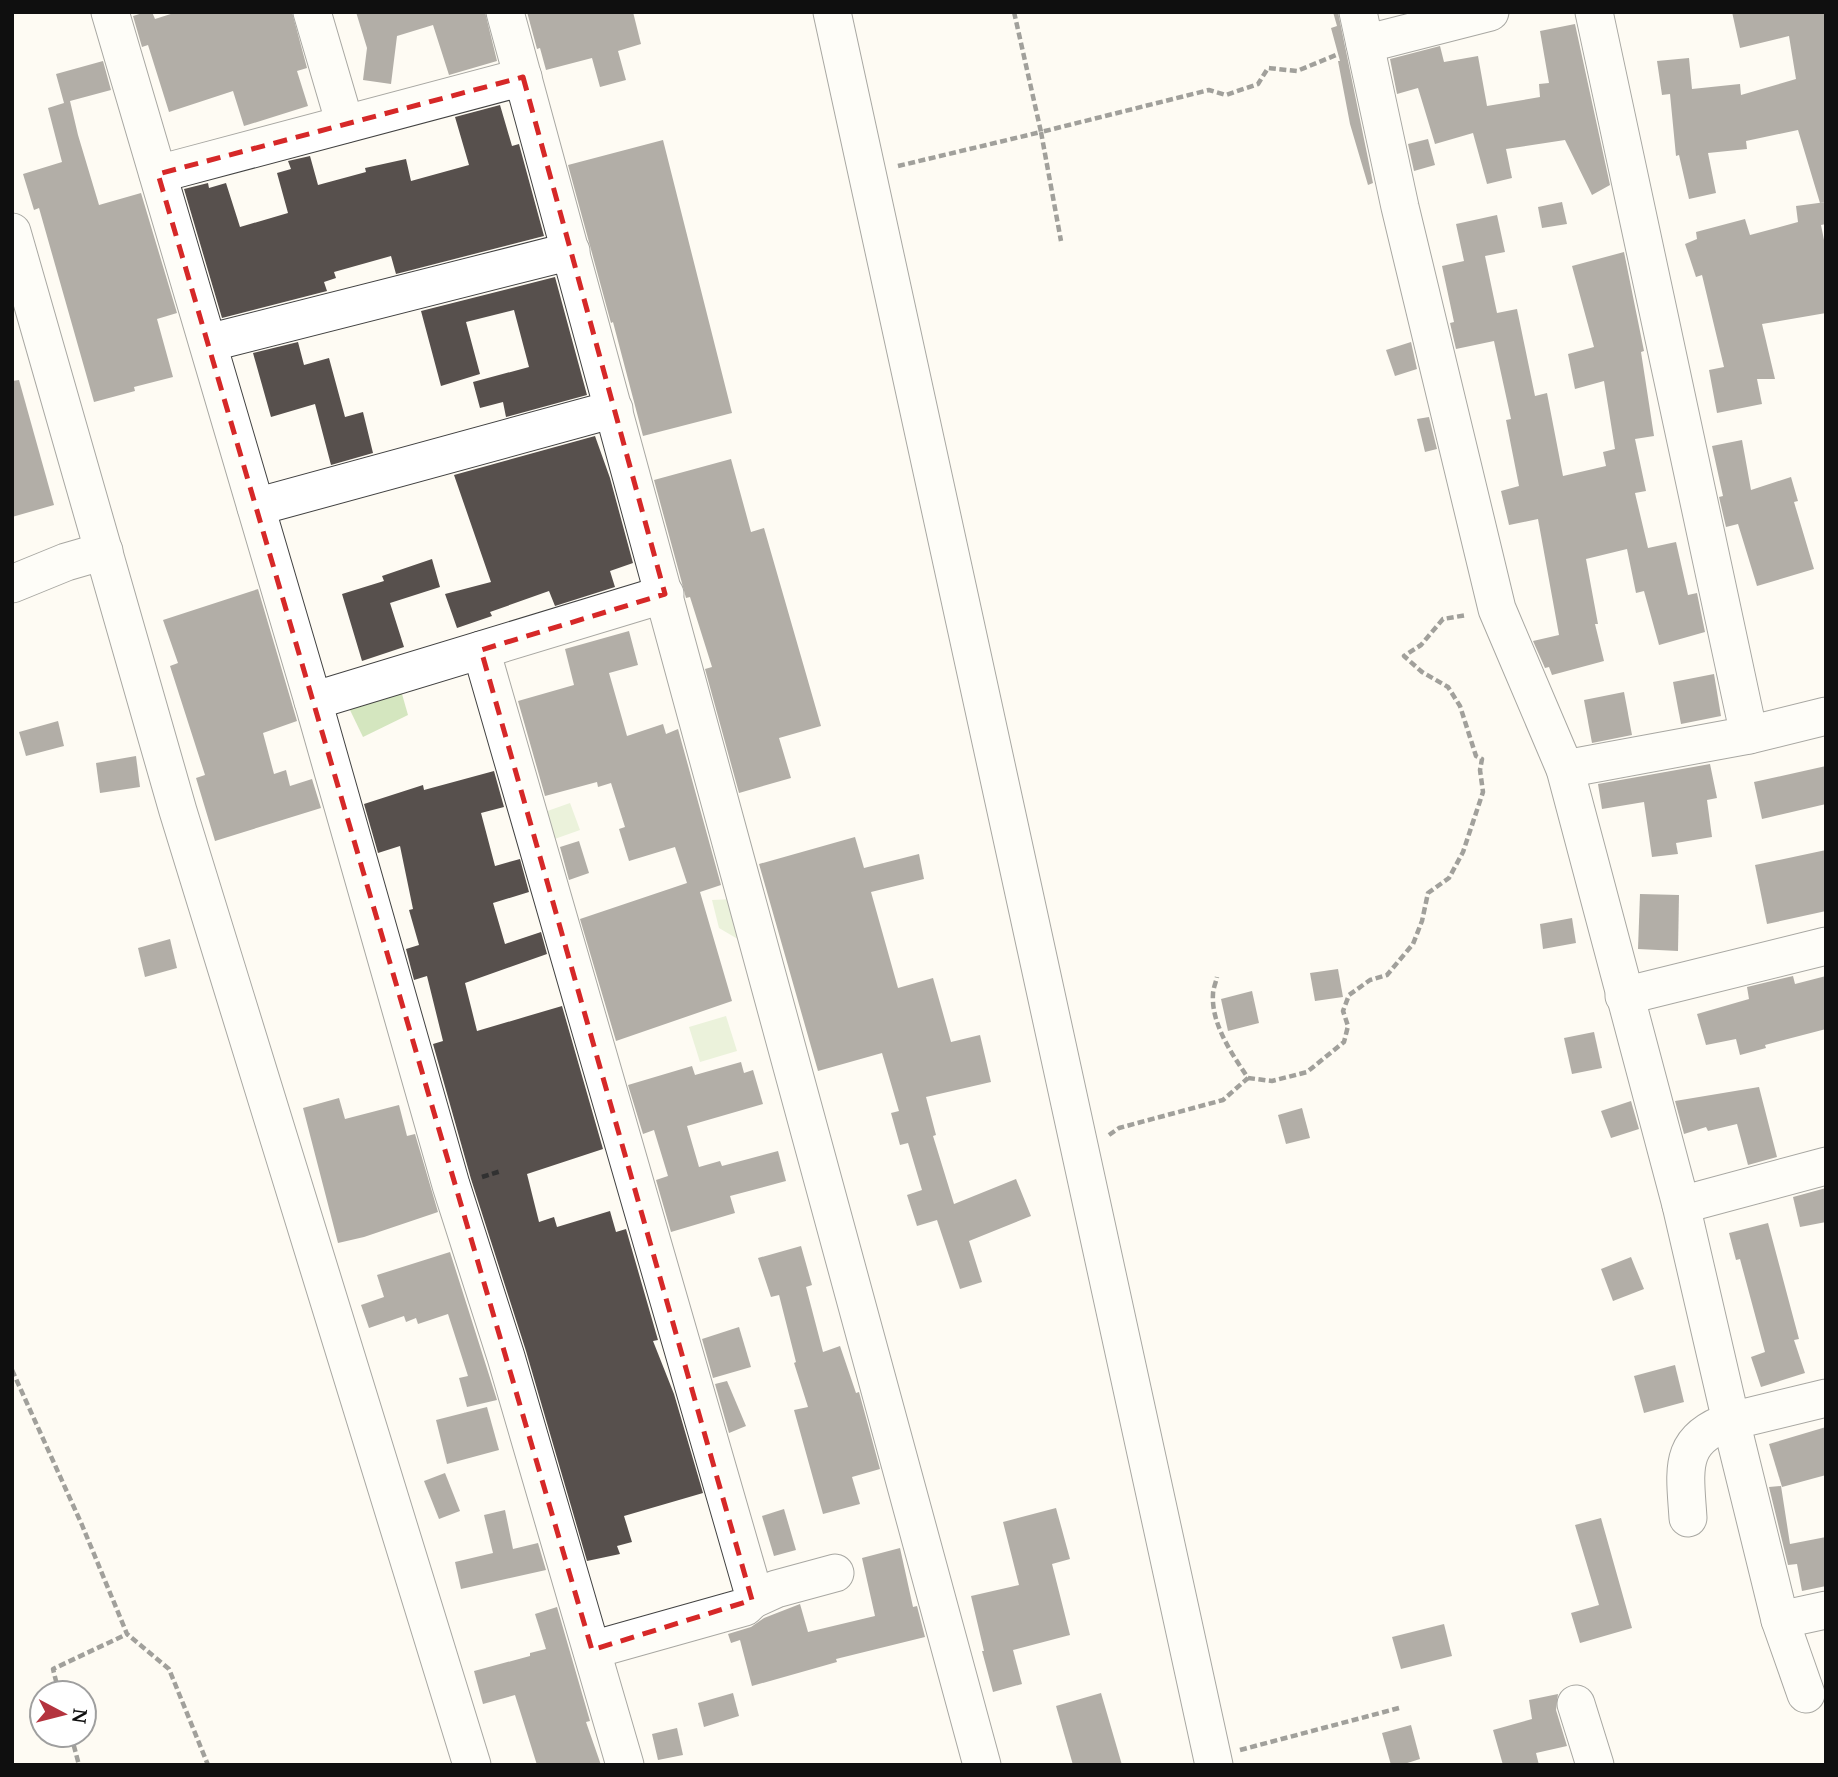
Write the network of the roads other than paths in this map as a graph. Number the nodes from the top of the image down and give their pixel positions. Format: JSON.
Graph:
{"nodes":[{"id":1,"x":110,"y":12,"type":"edge"},
{"id":2,"x":312,"y":12,"type":"edge"},
{"id":3,"x":505,"y":12,"type":"edge"},
{"id":4,"x":832,"y":12,"type":"edge"},
{"id":5,"x":1490,"y":12,"type":"edge"},
{"id":6,"x":1594,"y":12,"type":"edge"},
{"id":7,"x":1361,"y":28,"type":"edge"},
{"id":8,"x":523,"y":77,"type":"junction"},
{"id":9,"x":345,"y":124,"type":"junction"},
{"id":10,"x":158,"y":174,"type":"junction"},
{"id":11,"x":12,"y":232,"type":"edge"},
{"id":12,"x":571,"y":251,"type":"junction"},
{"id":13,"x":208,"y":343,"type":"junction"},
{"id":14,"x":614,"y":409,"type":"junction"},
{"id":15,"x":256,"y":507,"type":"junction"},
{"id":16,"x":104,"y":551,"type":"junction"},
{"id":17,"x":12,"y":584,"type":"edge"},
{"id":18,"x":665,"y":594,"type":"junction"},
{"id":19,"x":481,"y":650,"type":"junction"},
{"id":20,"x":313,"y":701,"type":"junction"},
{"id":21,"x":1826,"y":716,"type":"edge"},
{"id":22,"x":1749,"y":735,"type":"junction"},
{"id":23,"x":1564,"y":769,"type":"junction"},
{"id":24,"x":1826,"y":946,"type":"edge"},
{"id":25,"x":1624,"y":996,"type":"junction"},
{"id":26,"x":1826,"y":1166,"type":"edge"},
{"id":27,"x":1681,"y":1205,"type":"junction"},
{"id":28,"x":1826,"y":1398,"type":"edge"},
{"id":29,"x":1731,"y":1421,"type":"junction"},
{"id":30,"x":1688,"y":1518,"type":"dead end"},
{"id":31,"x":835,"y":1573,"type":"dead end"},
{"id":32,"x":752,"y":1600,"type":"junction"},
{"id":33,"x":1826,"y":1610,"type":"edge"},
{"id":34,"x":1780,"y":1620,"type":"junction"},
{"id":35,"x":592,"y":1650,"type":"junction"},
{"id":36,"x":1805,"y":1695,"type":"dead end"},
{"id":37,"x":1577,"y":1704,"type":"dead end"},
{"id":38,"x":1213,"y":1761,"type":"edge"},
{"id":39,"x":472,"y":1765,"type":"edge"},
{"id":40,"x":625,"y":1765,"type":"edge"},
{"id":41,"x":982,"y":1765,"type":"edge"},
{"id":42,"x":1595,"y":1765,"type":"edge"}],
"edges":[{"from":1,"to":10,"type":"street"},
{"from":2,"to":9,"type":"street"},
{"from":3,"to":8,"type":"street"},
{"from":4,"to":38,"type":"street"},
{"from":5,"to":7,"type":"street"},
{"from":6,"to":22,"type":"street"},
{"from":7,"to":23,"type":"street"},
{"from":8,"to":9,"type":"street"},
{"from":8,"to":12,"type":"street"},
{"from":9,"to":10,"type":"street"},
{"from":10,"to":13,"type":"street"},
{"from":11,"to":16,"type":"street"},
{"from":12,"to":13,"type":"street"},
{"from":12,"to":14,"type":"street"},
{"from":13,"to":15,"type":"street"},
{"from":14,"to":15,"type":"street"},
{"from":14,"to":18,"type":"street"},
{"from":15,"to":20,"type":"street"},
{"from":16,"to":17,"type":"street"},
{"from":16,"to":39,"type":"street"},
{"from":18,"to":19,"type":"street"},
{"from":18,"to":41,"type":"street"},
{"from":19,"to":20,"type":"street"},
{"from":19,"to":32,"type":"street"},
{"from":20,"to":35,"type":"street"},
{"from":21,"to":22,"type":"street"},
{"from":22,"to":23,"type":"street"},
{"from":23,"to":25,"type":"street"},
{"from":24,"to":25,"type":"street"},
{"from":25,"to":27,"type":"street"},
{"from":26,"to":27,"type":"street"},
{"from":27,"to":29,"type":"street"},
{"from":28,"to":29,"type":"street"},
{"from":29,"to":30,"type":"street"},
{"from":29,"to":34,"type":"street"},
{"from":31,"to":32,"type":"street"},
{"from":32,"to":35,"type":"street"},
{"from":33,"to":34,"type":"street"},
{"from":34,"to":36,"type":"street"},
{"from":35,"to":40,"type":"street"},
{"from":37,"to":42,"type":"street"}]}
